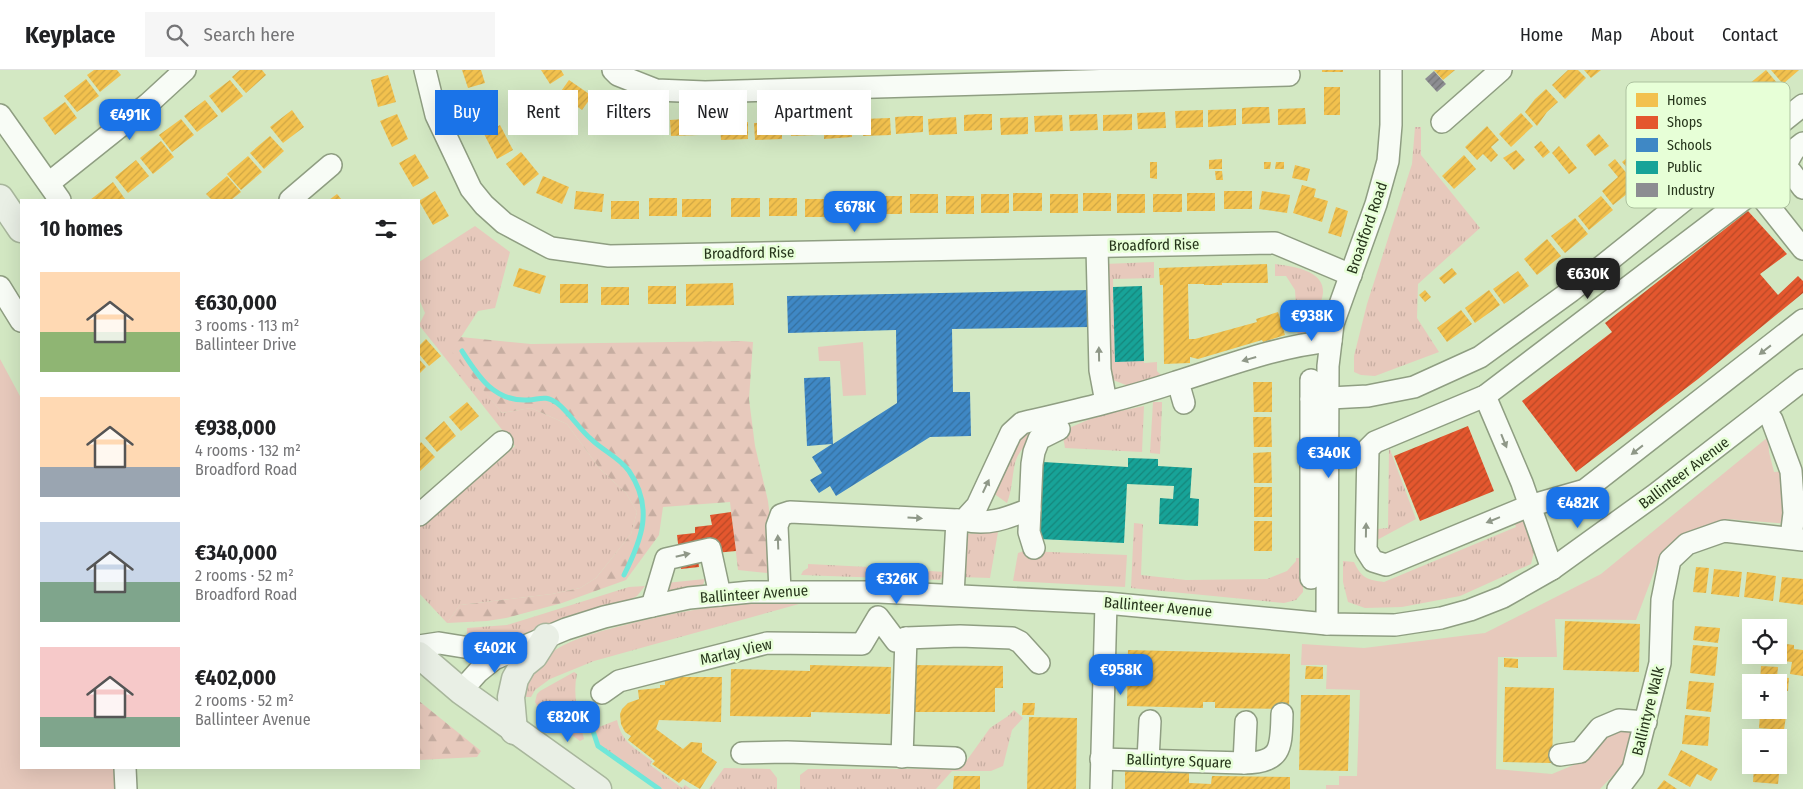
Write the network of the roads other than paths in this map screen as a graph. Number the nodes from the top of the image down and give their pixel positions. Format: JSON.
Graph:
{"nodes":[{"id":1,"x":185,"y":70,"type":"edge"},
{"id":2,"x":426,"y":70,"type":"edge"},
{"id":3,"x":613,"y":70,"type":"edge"},
{"id":4,"x":1390,"y":70,"type":"edge"},
{"id":5,"x":1501,"y":70,"type":"edge"},
{"id":6,"x":1289,"y":74,"type":"dead end"},
{"id":7,"x":1029,"y":76,"type":"edge"},
{"id":8,"x":1803,"y":105,"type":"edge"},
{"id":9,"x":0,"y":115,"type":"edge"},
{"id":10,"x":1790,"y":115,"type":"edge"},
{"id":11,"x":1442,"y":122,"type":"dead end"},
{"id":12,"x":1803,"y":143,"type":"edge"},
{"id":13,"x":1790,"y":158,"type":"edge"},
{"id":14,"x":330,"y":165,"type":"dead end"},
{"id":15,"x":1790,"y":172,"type":"edge"},
{"id":16,"x":1803,"y":188,"type":"edge"},
{"id":17,"x":55,"y":192,"type":"edge"},
{"id":18,"x":0,"y":198,"type":"edge"},
{"id":19,"x":291,"y":199,"type":"edge"},
{"id":20,"x":1675,"y":208,"type":"edge"},
{"id":21,"x":1732,"y":208,"type":"edge"},
{"id":22,"x":1770,"y":208,"type":"edge"},
{"id":23,"x":20,"y":228,"type":"edge"},
{"id":24,"x":1097,"y":247,"type":"junction"},
{"id":25,"x":1803,"y":249,"type":"edge"},
{"id":26,"x":1351,"y":275,"type":"junction"},
{"id":27,"x":0,"y":287,"type":"edge"},
{"id":28,"x":20,"y":319,"type":"edge"},
{"id":29,"x":1803,"y":320,"type":"edge"},
{"id":30,"x":1331,"y":341,"type":"junction"},
{"id":31,"x":1803,"y":380,"type":"edge"},
{"id":32,"x":1178,"y":382,"type":"junction"},
{"id":33,"x":1317,"y":392,"type":"junction"},
{"id":34,"x":1485,"y":396,"type":"junction"},
{"id":35,"x":1106,"y":402,"type":"junction"},
{"id":36,"x":1184,"y":403,"type":"dead end"},
{"id":37,"x":1765,"y":410,"type":"junction"},
{"id":38,"x":1059,"y":429,"type":"dead end"},
{"id":39,"x":502,"y":442,"type":"dead end"},
{"id":40,"x":1797,"y":469,"type":"edge"},
{"id":41,"x":1529,"y":506,"type":"junction"},
{"id":42,"x":1030,"y":509,"type":"junction"},
{"id":43,"x":420,"y":514,"type":"edge"},
{"id":44,"x":960,"y":520,"type":"junction"},
{"id":45,"x":1797,"y":539,"type":"edge"},
{"id":46,"x":1034,"y":548,"type":"dead end"},
{"id":47,"x":1320,"y":553,"type":"junction"},
{"id":48,"x":1552,"y":569,"type":"junction"},
{"id":49,"x":1310,"y":578,"type":"dead end"},
{"id":50,"x":780,"y":591,"type":"junction"},
{"id":51,"x":879,"y":592,"type":"junction"},
{"id":52,"x":720,"y":594,"type":"junction"},
{"id":53,"x":953,"y":595,"type":"junction"},
{"id":54,"x":1106,"y":603,"type":"junction"},
{"id":55,"x":652,"y":606,"type":"junction"},
{"id":56,"x":878,"y":617,"type":"junction"},
{"id":57,"x":1327,"y":624,"type":"junction"},
{"id":58,"x":546,"y":637,"type":"junction"},
{"id":59,"x":906,"y":638,"type":"junction"},
{"id":60,"x":420,"y":646,"type":"edge"},
{"id":61,"x":507,"y":654,"type":"junction"},
{"id":62,"x":420,"y":656,"type":"edge"},
{"id":63,"x":1039,"y":664,"type":"dead end"},
{"id":64,"x":461,"y":691,"type":"junction"},
{"id":65,"x":602,"y":693,"type":"dead end"},
{"id":66,"x":1282,"y":714,"type":"dead end"},
{"id":67,"x":1150,"y":721,"type":"dead end"},
{"id":68,"x":1246,"y":722,"type":"dead end"},
{"id":69,"x":1646,"y":722,"type":"junction"},
{"id":70,"x":514,"y":731,"type":"junction"},
{"id":71,"x":742,"y":753,"type":"dead end"},
{"id":72,"x":1560,"y":755,"type":"dead end"},
{"id":73,"x":902,"y":757,"type":"junction"},
{"id":74,"x":955,"y":758,"type":"dead end"},
{"id":75,"x":1101,"y":759,"type":"junction"},
{"id":76,"x":1148,"y":760,"type":"junction"},
{"id":77,"x":1250,"y":763,"type":"junction"},
{"id":78,"x":125,"y":769,"type":"edge"},
{"id":79,"x":126,"y":789,"type":"edge"},
{"id":80,"x":598,"y":789,"type":"edge"},
{"id":81,"x":1101,"y":789,"type":"edge"},
{"id":82,"x":1618,"y":789,"type":"edge"}],
"edges":[{"from":1,"to":17,"type":"street"},
{"from":2,"to":24,"type":"street","name":"Broadford Rise"},
{"from":3,"to":7,"type":"street"},
{"from":4,"to":26,"type":"street","name":"Broadford Road"},
{"from":5,"to":11,"type":"street"},
{"from":6,"to":7,"type":"street"},
{"from":8,"to":10,"type":"street"},
{"from":9,"to":17,"type":"street"},
{"from":12,"to":13,"type":"street"},
{"from":14,"to":19,"type":"street"},
{"from":15,"to":16,"type":"street"},
{"from":18,"to":23,"type":"main road"},
{"from":20,"to":33,"type":"street"},
{"from":21,"to":34,"type":"street"},
{"from":22,"to":25,"type":"street"},
{"from":24,"to":26,"type":"street","name":"Broadford Rise"},
{"from":35,"to":24,"type":"street","one_way":true},
{"from":26,"to":30,"type":"street","name":"Broadford Road"},
{"from":27,"to":28,"type":"street"},
{"from":29,"to":41,"type":"street","one_way":true},
{"from":30,"to":32,"type":"street","one_way":true},
{"from":30,"to":33,"type":"street","name":"Broadford Road"},
{"from":31,"to":37,"type":"street","name":"Ballinteer Avenue"},
{"from":32,"to":35,"type":"street"},
{"from":32,"to":36,"type":"street"},
{"from":33,"to":47,"type":"street","name":"Broadford Road"},
{"from":34,"to":41,"type":"street","one_way":true},
{"from":41,"to":34,"type":"street","one_way":true},
{"from":44,"to":35,"type":"street","one_way":true},
{"from":37,"to":40,"type":"street"},
{"from":37,"to":48,"type":"street","name":"Ballinteer Avenue"},
{"from":38,"to":42,"type":"street"},
{"from":39,"to":43,"type":"street"},
{"from":40,"to":45,"type":"street"},
{"from":41,"to":48,"type":"street"},
{"from":42,"to":44,"type":"street"},
{"from":42,"to":46,"type":"street"},
{"from":50,"to":44,"type":"street","one_way":true},
{"from":44,"to":53,"type":"street"},
{"from":45,"to":69,"type":"street","name":"Ballintyre Walk"},
{"from":47,"to":49,"type":"street"},
{"from":47,"to":57,"type":"street","name":"Broadford Road"},
{"from":48,"to":57,"type":"street","name":"Ballinteer Avenue"},
{"from":50,"to":51,"type":"street","name":"Ballinteer Avenue"},
{"from":50,"to":52,"type":"street","name":"Ballinteer Avenue"},
{"from":51,"to":53,"type":"street","name":"Ballinteer Avenue"},
{"from":51,"to":56,"type":"street"},
{"from":52,"to":55,"type":"street","name":"Ballinteer Avenue"},
{"from":55,"to":52,"type":"street","one_way":true},
{"from":53,"to":54,"type":"street","name":"Ballinteer Avenue"},
{"from":54,"to":57,"type":"street","name":"Ballinteer Avenue"},
{"from":54,"to":75,"type":"street"},
{"from":55,"to":58,"type":"street","name":"Ballinteer Avenue"},
{"from":56,"to":59,"type":"street"},
{"from":56,"to":65,"type":"street","name":"Marlay View"},
{"from":58,"to":61,"type":"street","name":"Ballinteer Avenue"},
{"from":58,"to":70,"type":"main road"},
{"from":59,"to":63,"type":"street"},
{"from":59,"to":73,"type":"street"},
{"from":60,"to":61,"type":"street"},
{"from":61,"to":64,"type":"street","name":"Ballinteer Avenue"},
{"from":62,"to":64,"type":"main road"},
{"from":64,"to":70,"type":"main road"},
{"from":66,"to":77,"type":"street"},
{"from":67,"to":76,"type":"street"},
{"from":68,"to":77,"type":"street"},
{"from":69,"to":72,"type":"street"},
{"from":69,"to":82,"type":"street","name":"Ballintyre Walk"},
{"from":70,"to":80,"type":"main road"},
{"from":71,"to":73,"type":"street"},
{"from":73,"to":74,"type":"street"},
{"from":75,"to":76,"type":"street","name":"Ballintyre Square"},
{"from":75,"to":81,"type":"street"},
{"from":76,"to":77,"type":"street","name":"Ballintyre Square"},
{"from":78,"to":79,"type":"street"}]}
